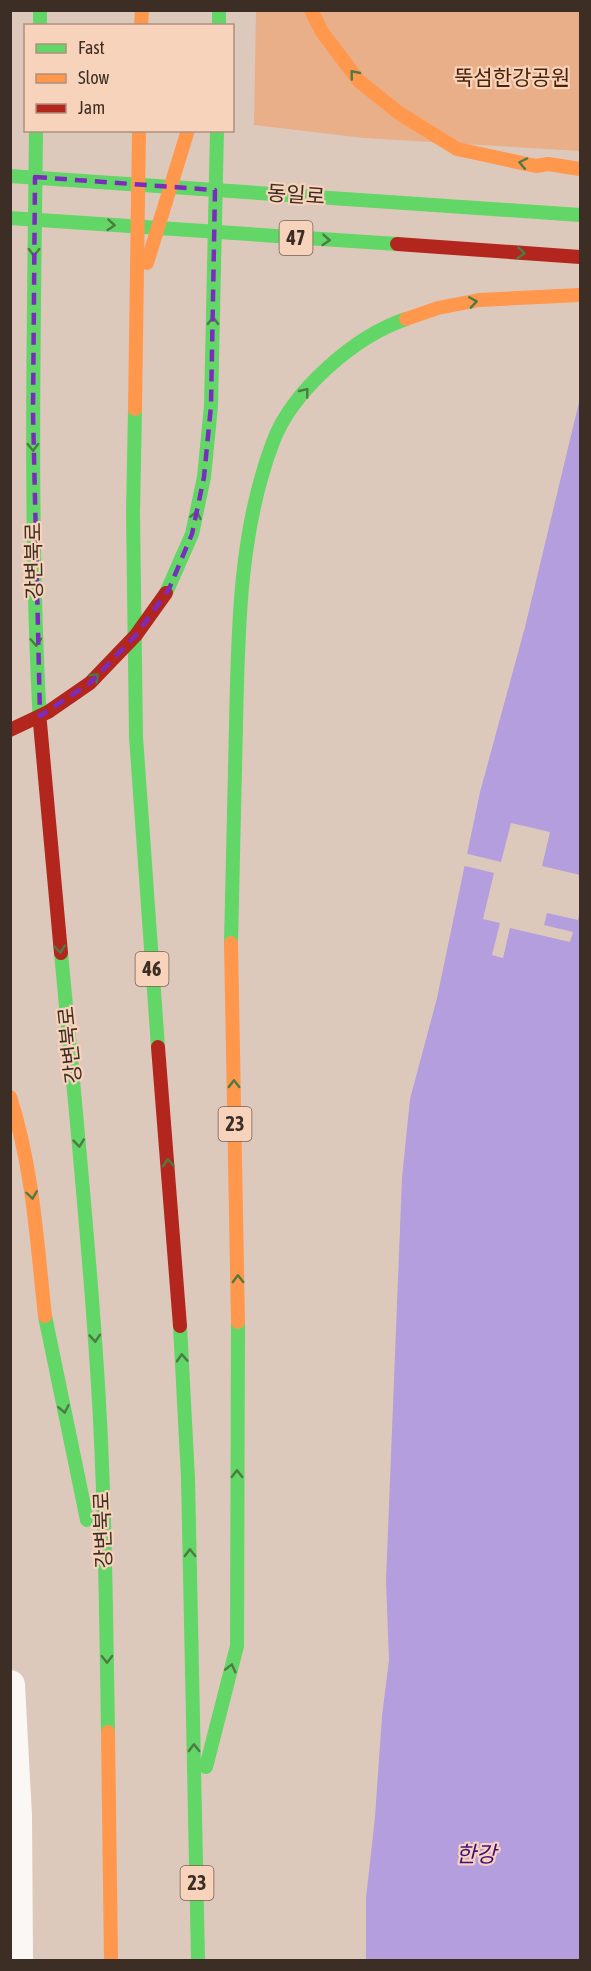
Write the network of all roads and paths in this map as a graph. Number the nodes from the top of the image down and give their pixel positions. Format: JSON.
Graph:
{"nodes":[{"id":1,"x":310,"y":10,"type":"edge"},
{"id":2,"x":36,"y":132,"type":"edge"},
{"id":3,"x":139,"y":132,"type":"edge"},
{"id":4,"x":187,"y":132,"type":"edge"},
{"id":5,"x":217,"y":132,"type":"edge"},
{"id":6,"x":10,"y":163,"type":"edge"},
{"id":7,"x":580,"y":169,"type":"edge"},
{"id":8,"x":10,"y":176,"type":"edge"},
{"id":9,"x":49,"y":178,"type":"junction"},
{"id":10,"x":580,"y":215,"type":"edge"},
{"id":11,"x":10,"y":218,"type":"edge"},
{"id":12,"x":49,"y":221,"type":"junction"},
{"id":13,"x":10,"y":231,"type":"edge"},
{"id":14,"x":580,"y":257,"type":"edge"},
{"id":15,"x":580,"y":295,"type":"edge"},
{"id":16,"x":135,"y":302,"type":"junction"},
{"id":17,"x":10,"y":713,"type":"edge"},
{"id":18,"x":10,"y":730,"type":"edge"},
{"id":19,"x":19,"y":746,"type":"dead end"},
{"id":20,"x":35,"y":813,"type":"dead end"},
{"id":21,"x":54,"y":891,"type":"junction"},
{"id":22,"x":10,"y":1098,"type":"edge"},
{"id":23,"x":106,"y":1617,"type":"junction"},
{"id":24,"x":10,"y":1686,"type":"edge"},
{"id":25,"x":196,"y":1806,"type":"junction"},
{"id":26,"x":14,"y":1815,"type":"edge"},
{"id":27,"x":18,"y":1960,"type":"edge"},
{"id":28,"x":111,"y":1960,"type":"edge"},
{"id":29,"x":198,"y":1960,"type":"edge"}],
"edges":[{"from":7,"to":1,"type":"main road","one_way":true},
{"from":2,"to":21,"type":"main road","name":"강변북로","one_way":true},
{"from":3,"to":16,"type":"main road","number":"46"},
{"from":4,"to":16,"type":"main road"},
{"from":18,"to":5,"type":"main road","one_way":true},
{"from":6,"to":9,"type":"main road"},
{"from":8,"to":9,"type":"main road","name":"동일로","number":"47"},
{"from":9,"to":10,"type":"main road","name":"동일로","number":"47"},
{"from":11,"to":12,"type":"main road","name":"동일로","number":"47"},
{"from":12,"to":13,"type":"main road"},
{"from":12,"to":14,"type":"main road","name":"동일로","number":"47","one_way":true},
{"from":25,"to":15,"type":"main road","number":"23","one_way":true},
{"from":25,"to":16,"type":"main road","number":"46","one_way":true},
{"from":17,"to":19,"type":"main road"},
{"from":20,"to":21,"type":"main road"},
{"from":21,"to":23,"type":"main road","name":"강변북로","one_way":true},
{"from":22,"to":23,"type":"main road","one_way":true},
{"from":23,"to":28,"type":"main road","name":"강변북로","one_way":true},
{"from":24,"to":26,"type":"street"},
{"from":25,"to":29,"type":"main road","number":"23"},
{"from":26,"to":27,"type":"street"}]}
